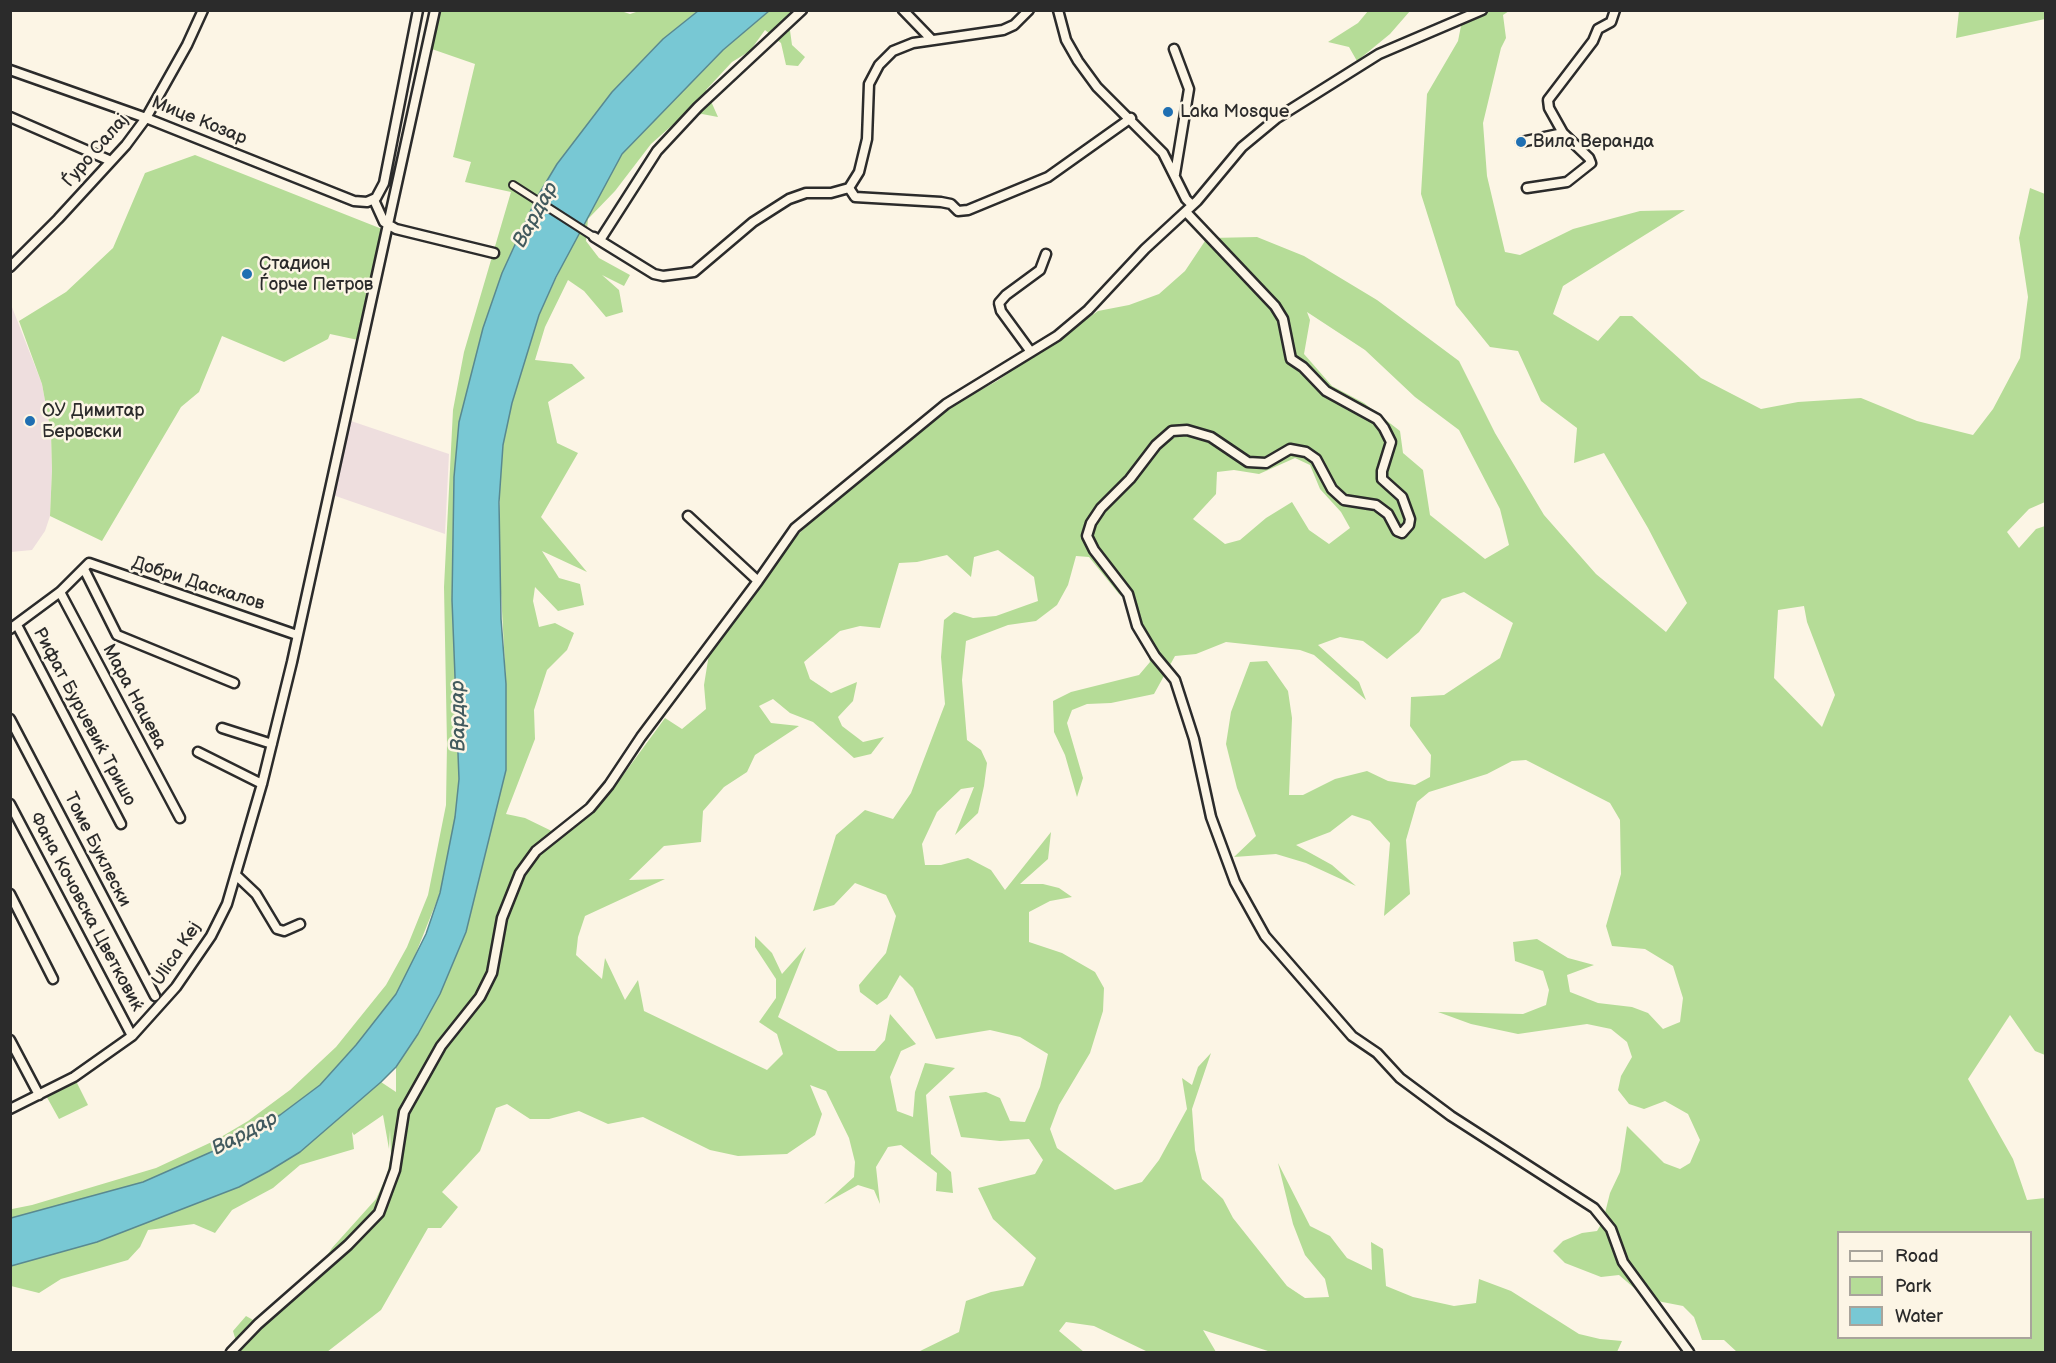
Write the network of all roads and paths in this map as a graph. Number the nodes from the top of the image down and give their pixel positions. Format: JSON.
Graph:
{"nodes":[{"id":1,"x":203,"y":10,"type":"edge"},
{"id":2,"x":418,"y":10,"type":"edge"},
{"id":3,"x":435,"y":10,"type":"edge"},
{"id":4,"x":802,"y":10,"type":"edge"},
{"id":5,"x":903,"y":10,"type":"edge"},
{"id":6,"x":1029,"y":10,"type":"edge"},
{"id":7,"x":1058,"y":10,"type":"edge"},
{"id":8,"x":1482,"y":10,"type":"edge"},
{"id":9,"x":1615,"y":10,"type":"edge"},
{"id":10,"x":933,"y":40,"type":"junction"},
{"id":11,"x":1174,"y":49,"type":"dead end"},
{"id":12,"x":10,"y":70,"type":"edge"},
{"id":13,"x":10,"y":117,"type":"edge"},
{"id":14,"x":146,"y":118,"type":"junction"},
{"id":15,"x":1131,"y":118,"type":"junction"},
{"id":16,"x":1563,"y":133,"type":"junction"},
{"id":17,"x":1521,"y":142,"type":"dead end"},
{"id":18,"x":111,"y":161,"type":"junction"},
{"id":19,"x":1175,"y":174,"type":"junction"},
{"id":20,"x":513,"y":185,"type":"dead end"},
{"id":21,"x":849,"y":188,"type":"junction"},
{"id":22,"x":1527,"y":188,"type":"dead end"},
{"id":23,"x":374,"y":200,"type":"junction"},
{"id":24,"x":1188,"y":208,"type":"junction"},
{"id":25,"x":388,"y":225,"type":"junction"},
{"id":26,"x":597,"y":238,"type":"junction"},
{"id":27,"x":494,"y":253,"type":"dead end"},
{"id":28,"x":1046,"y":254,"type":"dead end"},
{"id":29,"x":10,"y":267,"type":"edge"},
{"id":30,"x":1031,"y":352,"type":"junction"},
{"id":31,"x":688,"y":516,"type":"dead end"},
{"id":32,"x":87,"y":566,"type":"junction"},
{"id":33,"x":758,"y":581,"type":"junction"},
{"id":34,"x":60,"y":592,"type":"junction"},
{"id":35,"x":14,"y":627,"type":"edge"},
{"id":36,"x":297,"y":635,"type":"junction"},
{"id":37,"x":234,"y":683,"type":"dead end"},
{"id":38,"x":10,"y":719,"type":"edge"},
{"id":39,"x":222,"y":728,"type":"dead end"},
{"id":40,"x":272,"y":744,"type":"junction"},
{"id":41,"x":198,"y":752,"type":"dead end"},
{"id":42,"x":262,"y":784,"type":"junction"},
{"id":43,"x":10,"y":804,"type":"edge"},
{"id":44,"x":180,"y":818,"type":"dead end"},
{"id":45,"x":121,"y":824,"type":"dead end"},
{"id":46,"x":237,"y":876,"type":"junction"},
{"id":47,"x":10,"y":894,"type":"edge"},
{"id":48,"x":300,"y":924,"type":"dead end"},
{"id":49,"x":53,"y":979,"type":"dead end"},
{"id":50,"x":155,"y":996,"type":"dead end"},
{"id":51,"x":132,"y":1036,"type":"junction"},
{"id":52,"x":10,"y":1040,"type":"edge"},
{"id":53,"x":39,"y":1095,"type":"junction"},
{"id":54,"x":10,"y":1109,"type":"edge"},
{"id":55,"x":231,"y":1353,"type":"edge"},
{"id":56,"x":1689,"y":1353,"type":"edge"}],
"edges":[{"from":1,"to":14,"type":"street","name":"Ѓуро Салај"},
{"from":2,"to":23,"type":"street"},
{"from":3,"to":25,"type":"street","name":"Ulica Kej"},
{"from":4,"to":26,"type":"street"},
{"from":5,"to":10,"type":"street"},
{"from":6,"to":10,"type":"street"},
{"from":7,"to":15,"type":"street"},
{"from":8,"to":24,"type":"street"},
{"from":9,"to":16,"type":"street"},
{"from":10,"to":21,"type":"street"},
{"from":11,"to":19,"type":"street"},
{"from":12,"to":14,"type":"street","name":"Мице Козар"},
{"from":13,"to":18,"type":"street"},
{"from":14,"to":18,"type":"street","name":"Ѓуро Салај"},
{"from":14,"to":23,"type":"street","name":"Мице Козар"},
{"from":15,"to":19,"type":"street"},
{"from":15,"to":21,"type":"street"},
{"from":16,"to":17,"type":"street"},
{"from":16,"to":22,"type":"street"},
{"from":18,"to":29,"type":"street","name":"Ѓуро Салај"},
{"from":19,"to":24,"type":"street"},
{"from":20,"to":26,"type":"street"},
{"from":21,"to":26,"type":"street"},
{"from":23,"to":25,"type":"street"},
{"from":24,"to":30,"type":"street"},
{"from":24,"to":56,"type":"street"},
{"from":25,"to":27,"type":"street"},
{"from":25,"to":36,"type":"street","name":"Ulica Kej"},
{"from":28,"to":30,"type":"street"},
{"from":30,"to":33,"type":"street"},
{"from":31,"to":33,"type":"street"},
{"from":32,"to":34,"type":"street"},
{"from":32,"to":36,"type":"street","name":"Добри Даскалов"},
{"from":32,"to":37,"type":"street"},
{"from":33,"to":55,"type":"street"},
{"from":34,"to":35,"type":"street"},
{"from":34,"to":44,"type":"street","name":"Мара Нацева"},
{"from":35,"to":45,"type":"street","name":"Рифат Бурџевиќ Тришо"},
{"from":36,"to":40,"type":"street","name":"Ulica Kej"},
{"from":38,"to":50,"type":"street","name":"Томе Буклески"},
{"from":39,"to":40,"type":"street"},
{"from":40,"to":42,"type":"street","name":"Ulica Kej"},
{"from":41,"to":42,"type":"street"},
{"from":42,"to":46,"type":"street","name":"Ulica Kej"},
{"from":43,"to":51,"type":"street","name":"Фана Кочовска Цветковиќ"},
{"from":46,"to":48,"type":"street"},
{"from":46,"to":51,"type":"street","name":"Ulica Kej"},
{"from":47,"to":49,"type":"street"},
{"from":51,"to":53,"type":"street","name":"Ulica Kej"},
{"from":52,"to":53,"type":"street"},
{"from":53,"to":54,"type":"street","name":"Ulica Kej"}]}
